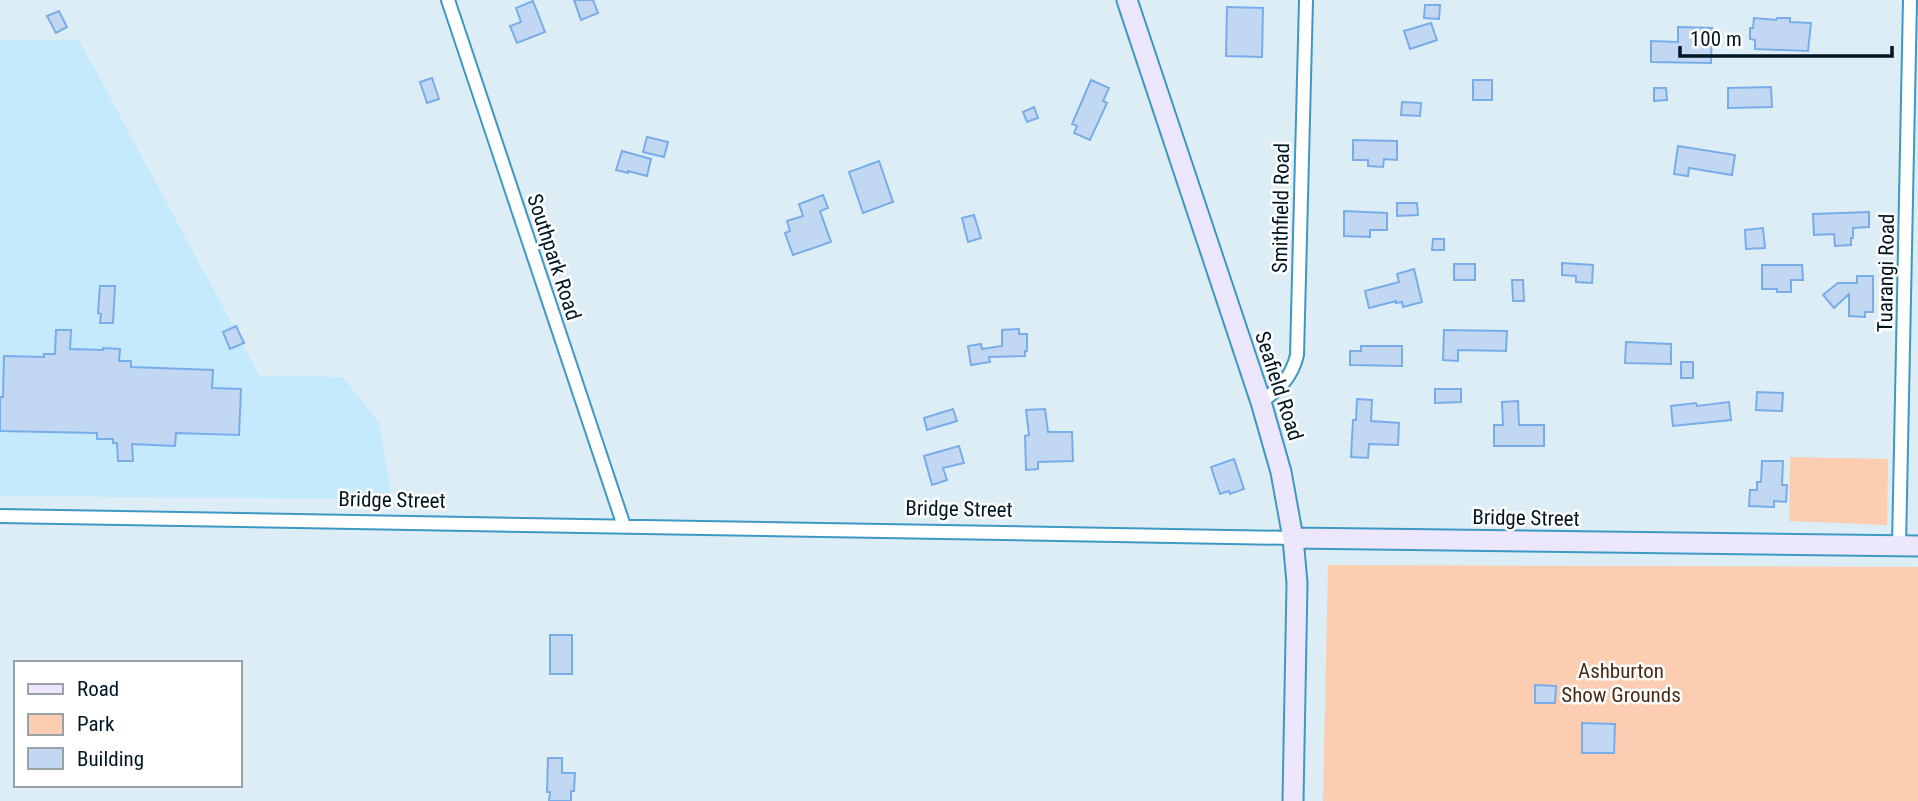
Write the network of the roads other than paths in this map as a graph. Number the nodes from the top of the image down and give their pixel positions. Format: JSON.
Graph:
{"nodes":[{"id":1,"x":448,"y":0,"type":"edge"},
{"id":2,"x":1127,"y":0,"type":"edge"},
{"id":3,"x":1306,"y":0,"type":"edge"},
{"id":4,"x":1910,"y":0,"type":"edge"},
{"id":5,"x":1914,"y":97,"type":"edge"},
{"id":6,"x":1261,"y":402,"type":"junction"},
{"id":7,"x":0,"y":516,"type":"edge"},
{"id":8,"x":624,"y":526,"type":"junction"},
{"id":9,"x":1293,"y":538,"type":"junction"},
{"id":10,"x":1909,"y":546,"type":"edge"},
{"id":11,"x":1293,"y":801,"type":"edge"}],
"edges":[{"from":1,"to":8,"type":"street","name":"Southpark Road"},
{"from":2,"to":6,"type":"street","name":"Seafield Road"},
{"from":3,"to":6,"type":"street","name":"Smithfield Road"},
{"from":4,"to":5,"type":"street","name":"Tuarangi Road"},
{"from":5,"to":10,"type":"street","name":"Tuarangi Road"},
{"from":6,"to":9,"type":"street","name":"Seafield Road"},
{"from":7,"to":8,"type":"street","name":"Bridge Street"},
{"from":8,"to":9,"type":"street","name":"Bridge Street"},
{"from":9,"to":10,"type":"street","name":"Bridge Street"},
{"from":9,"to":11,"type":"street","name":"Seafield Road"}]}
